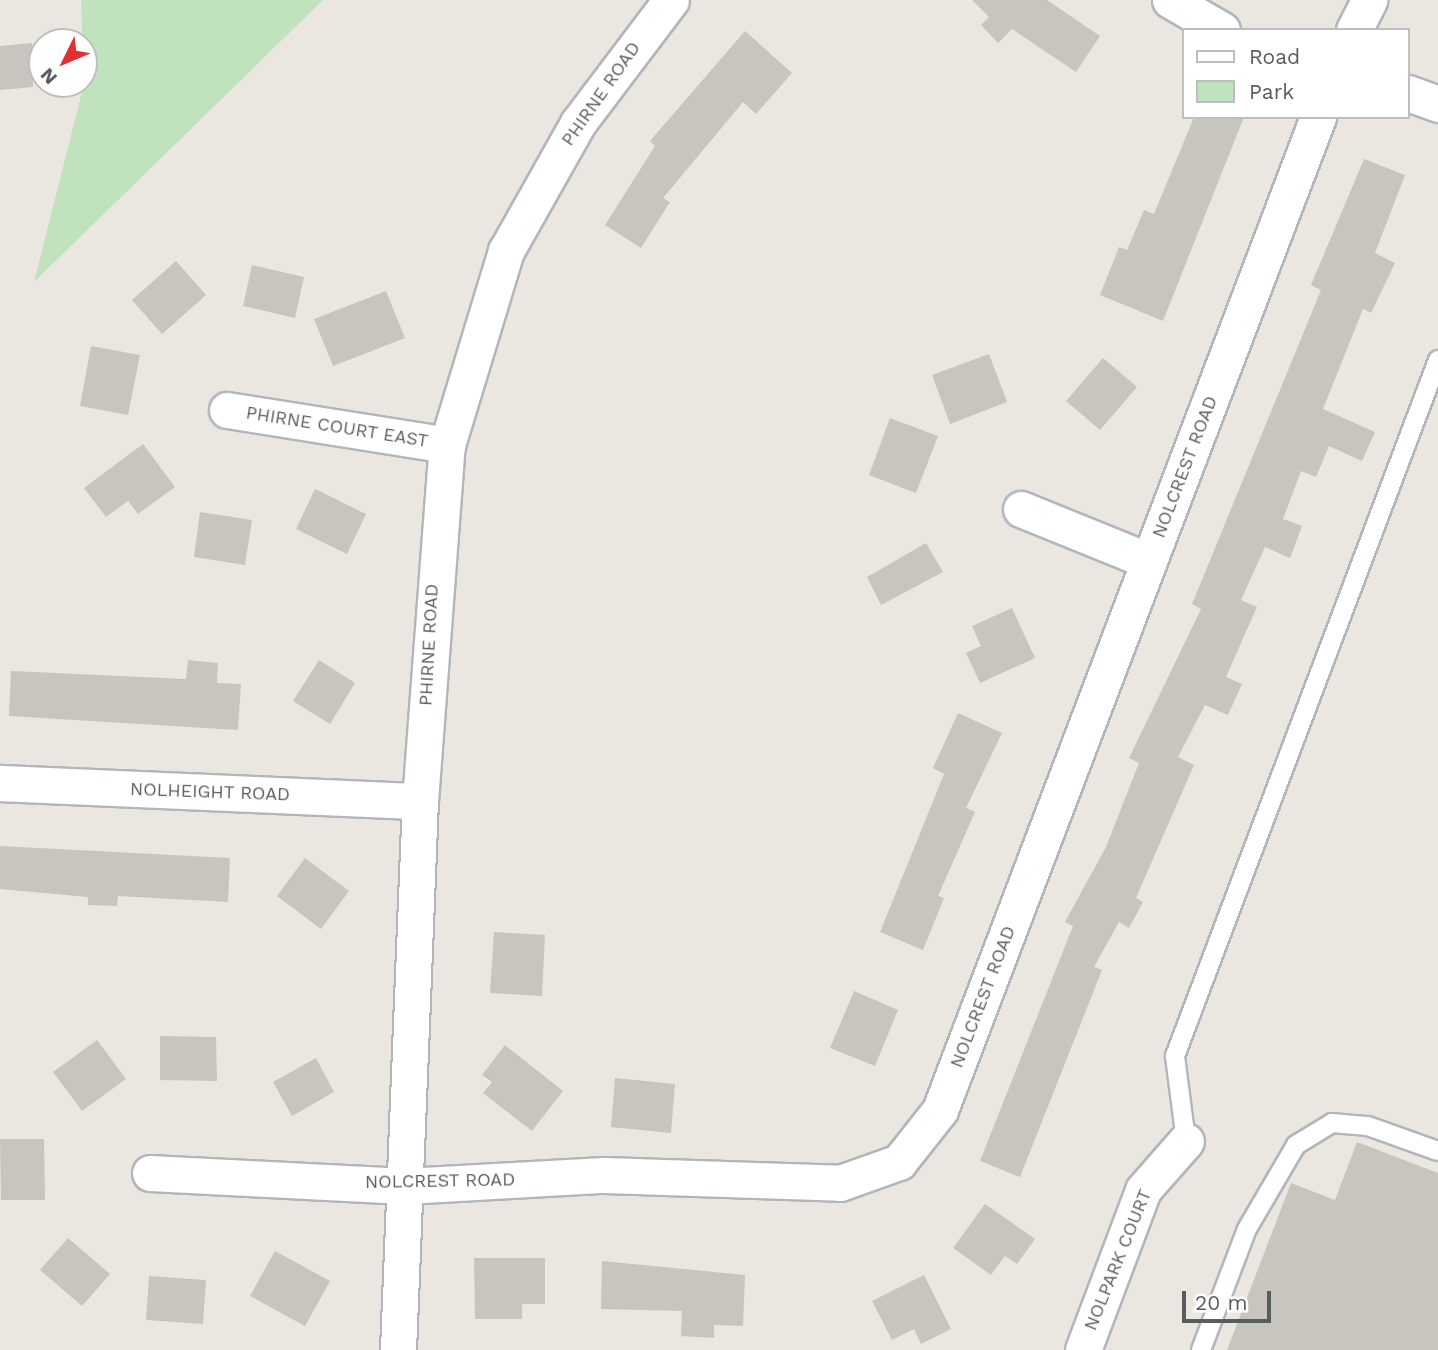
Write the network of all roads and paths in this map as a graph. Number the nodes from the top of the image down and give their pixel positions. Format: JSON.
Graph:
{"nodes":[{"id":1,"x":671,"y":0,"type":"edge"},
{"id":2,"x":1170,"y":0,"type":"edge"},
{"id":3,"x":1368,"y":0,"type":"edge"},
{"id":4,"x":1219,"y":28,"type":"edge"},
{"id":5,"x":1355,"y":28,"type":"edge"},
{"id":6,"x":1410,"y":94,"type":"edge"},
{"id":7,"x":1438,"y":104,"type":"edge"},
{"id":8,"x":1317,"y":119,"type":"edge"},
{"id":9,"x":1438,"y":360,"type":"edge"},
{"id":10,"x":227,"y":410,"type":"dead end"},
{"id":11,"x":447,"y":445,"type":"junction"},
{"id":12,"x":1021,"y":509,"type":"dead end"},
{"id":13,"x":1149,"y":561,"type":"junction"},
{"id":14,"x":0,"y":783,"type":"edge"},
{"id":15,"x":420,"y":801,"type":"junction"},
{"id":16,"x":1186,"y":1141,"type":"joint"},
{"id":17,"x":1438,"y":1151,"type":"edge"},
{"id":18,"x":150,"y":1173,"type":"dead end"},
{"id":19,"x":405,"y":1185,"type":"junction"},
{"id":20,"x":398,"y":1350,"type":"edge"},
{"id":21,"x":1083,"y":1350,"type":"edge"},
{"id":22,"x":1201,"y":1350,"type":"edge"}],
"edges":[{"from":1,"to":11,"type":"street","name":"PHIRNE ROAD"},
{"from":2,"to":4,"type":"street"},
{"from":3,"to":5,"type":"street"},
{"from":6,"to":7,"type":"street"},
{"from":8,"to":13,"type":"street","name":"NOLCREST ROAD"},
{"from":9,"to":16,"type":"lane"},
{"from":10,"to":11,"type":"street","name":"PHIRNE COURT EAST"},
{"from":11,"to":15,"type":"street","name":"PHIRNE ROAD"},
{"from":12,"to":13,"type":"street"},
{"from":13,"to":19,"type":"street","name":"NOLCREST ROAD"},
{"from":14,"to":15,"type":"street","name":"NOLHEIGHT ROAD"},
{"from":15,"to":19,"type":"street","name":"PHIRNE ROAD"},
{"from":16,"to":21,"type":"street","name":"NOLPARK COURT"},
{"from":17,"to":22,"type":"lane"},
{"from":18,"to":19,"type":"street","name":"NOLCREST ROAD"},
{"from":19,"to":20,"type":"street","name":"PHIRNE ROAD"}]}
